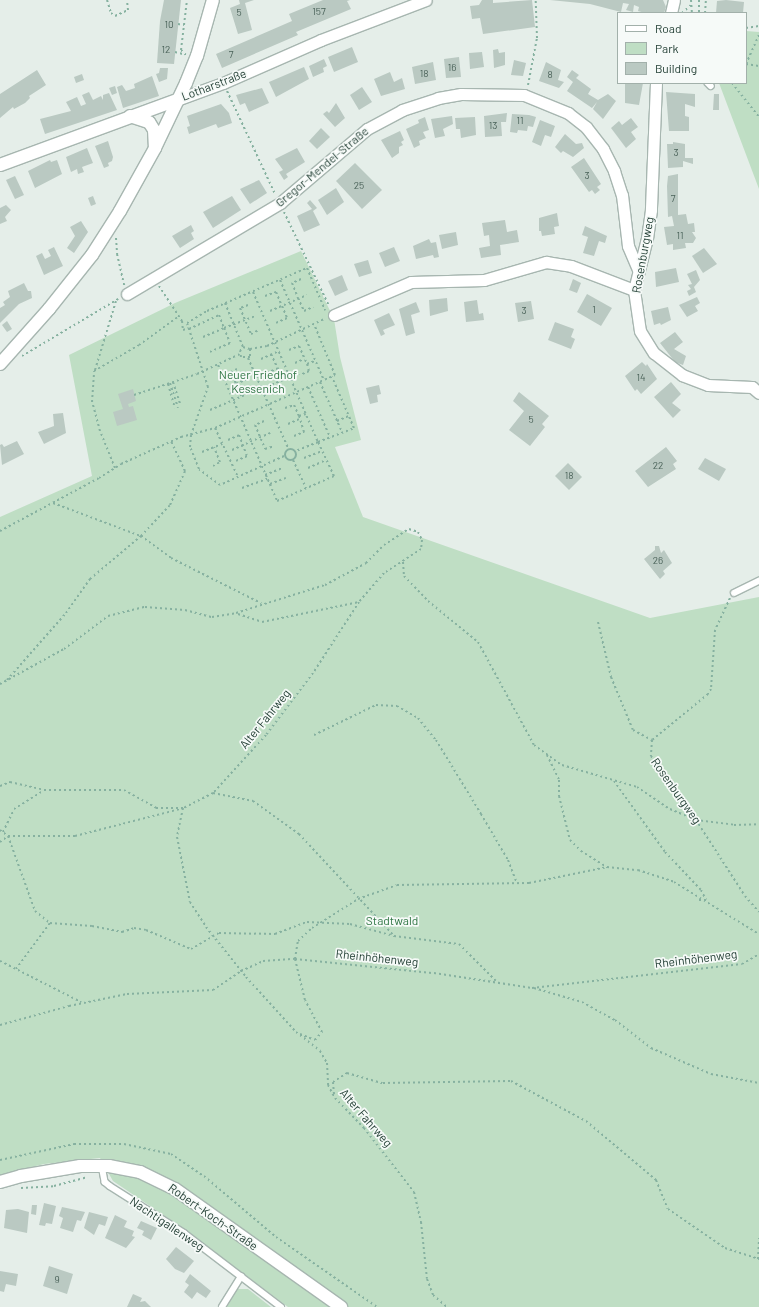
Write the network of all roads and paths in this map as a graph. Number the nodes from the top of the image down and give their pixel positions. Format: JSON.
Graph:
{"nodes":[{"id":1,"x":107,"y":0,"type":"edge"},
{"id":2,"x":127,"y":0,"type":"edge"},
{"id":3,"x":187,"y":0,"type":"edge"},
{"id":4,"x":213,"y":0,"type":"edge"},
{"id":5,"x":426,"y":0,"type":"edge"},
{"id":6,"x":536,"y":0,"type":"edge"},
{"id":7,"x":674,"y":0,"type":"edge"},
{"id":8,"x":691,"y":0,"type":"edge"},
{"id":9,"x":699,"y":0,"type":"edge"},
{"id":10,"x":706,"y":0,"type":"edge"},
{"id":11,"x":691,"y":5,"type":"junction"},
{"id":12,"x":671,"y":12,"type":"edge"},
{"id":13,"x":683,"y":12,"type":"edge"},
{"id":14,"x":692,"y":12,"type":"edge"},
{"id":15,"x":699,"y":12,"type":"edge"},
{"id":16,"x":705,"y":12,"type":"edge"},
{"id":17,"x":178,"y":24,"type":"dead end"},
{"id":18,"x":184,"y":25,"type":"junction"},
{"id":19,"x":759,"y":26,"type":"edge"},
{"id":20,"x":747,"y":28,"type":"edge"},
{"id":21,"x":759,"y":35,"type":"edge"},
{"id":22,"x":175,"y":52,"type":"dead end"},
{"id":23,"x":183,"y":54,"type":"junction"},
{"id":24,"x":196,"y":59,"type":"junction"},
{"id":25,"x":747,"y":62,"type":"edge"},
{"id":26,"x":747,"y":64,"type":"edge"},
{"id":27,"x":759,"y":66,"type":"edge"},
{"id":28,"x":223,"y":83,"type":"junction"},
{"id":29,"x":656,"y":84,"type":"edge"},
{"id":30,"x":733,"y":84,"type":"edge"},
{"id":31,"x":524,"y":95,"type":"junction"},
{"id":32,"x":179,"y":99,"type":"junction"},
{"id":33,"x":130,"y":116,"type":"junction"},
{"id":34,"x":759,"y":117,"type":"edge"},
{"id":35,"x":156,"y":148,"type":"junction"},
{"id":36,"x":0,"y":165,"type":"edge"},
{"id":37,"x":280,"y":204,"type":"junction"},
{"id":38,"x":116,"y":218,"type":"junction"},
{"id":39,"x":638,"y":270,"type":"junction"},
{"id":40,"x":301,"y":278,"type":"dead end"},
{"id":41,"x":154,"y":280,"type":"junction"},
{"id":42,"x":280,"y":280,"type":"junction"},
{"id":43,"x":634,"y":290,"type":"junction"},
{"id":44,"x":253,"y":292,"type":"junction"},
{"id":45,"x":127,"y":294,"type":"junction"},
{"id":46,"x":307,"y":295,"type":"dead end"},
{"id":47,"x":265,"y":296,"type":"dead end"},
{"id":48,"x":298,"y":298,"type":"junction"},
{"id":49,"x":116,"y":300,"type":"junction"},
{"id":50,"x":290,"y":302,"type":"junction"},
{"id":51,"x":225,"y":303,"type":"junction"},
{"id":52,"x":248,"y":305,"type":"dead end"},
{"id":53,"x":282,"y":306,"type":"junction"},
{"id":54,"x":313,"y":307,"type":"dead end"},
{"id":55,"x":270,"y":311,"type":"dead end"},
{"id":56,"x":179,"y":316,"type":"junction"},
{"id":57,"x":256,"y":316,"type":"dead end"},
{"id":58,"x":331,"y":316,"type":"junction"},
{"id":59,"x":245,"y":320,"type":"junction"},
{"id":60,"x":276,"y":323,"type":"dead end"},
{"id":61,"x":235,"y":324,"type":"junction"},
{"id":62,"x":314,"y":324,"type":"junction"},
{"id":63,"x":189,"y":328,"type":"junction"},
{"id":64,"x":224,"y":328,"type":"junction"},
{"id":65,"x":259,"y":330,"type":"dead end"},
{"id":66,"x":301,"y":330,"type":"junction"},
{"id":67,"x":203,"y":337,"type":"dead end"},
{"id":68,"x":275,"y":342,"type":"junction"},
{"id":69,"x":243,"y":347,"type":"junction"},
{"id":70,"x":250,"y":349,"type":"junction"},
{"id":71,"x":289,"y":350,"type":"dead end"},
{"id":72,"x":279,"y":351,"type":"junction"},
{"id":73,"x":210,"y":352,"type":"dead end"},
{"id":74,"x":240,"y":354,"type":"junction"},
{"id":75,"x":271,"y":354,"type":"junction"},
{"id":76,"x":248,"y":358,"type":"junction"},
{"id":77,"x":261,"y":359,"type":"dead end"},
{"id":78,"x":304,"y":359,"type":"junction"},
{"id":79,"x":315,"y":361,"type":"junction"},
{"id":80,"x":1,"y":363,"type":"edge"},
{"id":81,"x":295,"y":363,"type":"dead end"},
{"id":82,"x":306,"y":364,"type":"junction"},
{"id":83,"x":218,"y":365,"type":"junction"},
{"id":84,"x":278,"y":368,"type":"junction"},
{"id":85,"x":237,"y":369,"type":"dead end"},
{"id":86,"x":94,"y":371,"type":"junction"},
{"id":87,"x":204,"y":371,"type":"junction"},
{"id":88,"x":267,"y":373,"type":"dead end"},
{"id":89,"x":300,"y":375,"type":"dead end"},
{"id":90,"x":332,"y":376,"type":"junction"},
{"id":91,"x":247,"y":379,"type":"dead end"},
{"id":92,"x":324,"y":380,"type":"junction"},
{"id":93,"x":319,"y":382,"type":"junction"},
{"id":94,"x":170,"y":383,"type":"junction"},
{"id":95,"x":236,"y":384,"type":"junction"},
{"id":96,"x":273,"y":384,"type":"dead end"},
{"id":97,"x":308,"y":387,"type":"junction"},
{"id":98,"x":757,"y":388,"type":"edge"},
{"id":99,"x":297,"y":391,"type":"junction"},
{"id":100,"x":252,"y":392,"type":"dead end"},
{"id":101,"x":134,"y":395,"type":"dead end"},
{"id":102,"x":241,"y":396,"type":"junction"},
{"id":103,"x":233,"y":400,"type":"junction"},
{"id":104,"x":180,"y":404,"type":"dead end"},
{"id":105,"x":268,"y":404,"type":"junction"},
{"id":106,"x":175,"y":408,"type":"dead end"},
{"id":107,"x":178,"y":408,"type":"dead end"},
{"id":108,"x":285,"y":408,"type":"dead end"},
{"id":109,"x":210,"y":410,"type":"dead end"},
{"id":110,"x":306,"y":414,"type":"junction"},
{"id":111,"x":240,"y":416,"type":"junction"},
{"id":112,"x":349,"y":416,"type":"junction"},
{"id":113,"x":299,"y":418,"type":"junction"},
{"id":114,"x":264,"y":421,"type":"dead end"},
{"id":115,"x":337,"y":421,"type":"junction"},
{"id":116,"x":288,"y":424,"type":"dead end"},
{"id":117,"x":215,"y":428,"type":"junction"},
{"id":118,"x":342,"y":432,"type":"junction"},
{"id":119,"x":270,"y":433,"type":"dead end"},
{"id":120,"x":191,"y":436,"type":"junction"},
{"id":121,"x":294,"y":436,"type":"dead end"},
{"id":122,"x":330,"y":437,"type":"junction"},
{"id":123,"x":260,"y":438,"type":"junction"},
{"id":124,"x":228,"y":440,"type":"dead end"},
{"id":125,"x":171,"y":441,"type":"junction"},
{"id":126,"x":252,"y":442,"type":"junction"},
{"id":127,"x":318,"y":442,"type":"junction"},
{"id":128,"x":222,"y":444,"type":"junction"},
{"id":129,"x":243,"y":445,"type":"junction"},
{"id":130,"x":274,"y":446,"type":"dead end"},
{"id":131,"x":214,"y":447,"type":"junction"},
{"id":132,"x":288,"y":448,"type":"junction"},
{"id":133,"x":232,"y":450,"type":"dead end"},
{"id":134,"x":322,"y":451,"type":"junction"},
{"id":135,"x":202,"y":452,"type":"dead end"},
{"id":136,"x":296,"y":452,"type":"junction"},
{"id":137,"x":284,"y":456,"type":"junction"},
{"id":138,"x":304,"y":458,"type":"dead end"},
{"id":139,"x":236,"y":460,"type":"dead end"},
{"id":140,"x":293,"y":460,"type":"junction"},
{"id":141,"x":326,"y":460,"type":"junction"},
{"id":142,"x":213,"y":466,"type":"dead end"},
{"id":143,"x":262,"y":467,"type":"junction"},
{"id":144,"x":115,"y":468,"type":"junction"},
{"id":145,"x":282,"y":468,"type":"dead end"},
{"id":146,"x":308,"y":468,"type":"dead end"},
{"id":147,"x":265,"y":475,"type":"junction"},
{"id":148,"x":238,"y":477,"type":"junction"},
{"id":149,"x":286,"y":478,"type":"dead end"},
{"id":150,"x":267,"y":479,"type":"junction"},
{"id":151,"x":270,"y":484,"type":"junction"},
{"id":152,"x":242,"y":488,"type":"dead end"},
{"id":153,"x":306,"y":488,"type":"junction"},
{"id":154,"x":53,"y":503,"type":"junction"},
{"id":155,"x":0,"y":531,"type":"edge"},
{"id":156,"x":141,"y":536,"type":"junction"},
{"id":157,"x":402,"y":562,"type":"junction"},
{"id":158,"x":759,"y":581,"type":"edge"},
{"id":159,"x":734,"y":593,"type":"joint"},
{"id":160,"x":360,"y":602,"type":"junction"},
{"id":161,"x":262,"y":604,"type":"junction"},
{"id":162,"x":236,"y":613,"type":"junction"},
{"id":163,"x":598,"y":622,"type":"dead end"},
{"id":164,"x":5,"y":682,"type":"junction"},
{"id":165,"x":0,"y":684,"type":"edge"},
{"id":166,"x":314,"y":735,"type":"dead end"},
{"id":167,"x":652,"y":740,"type":"junction"},
{"id":168,"x":547,"y":754,"type":"junction"},
{"id":169,"x":614,"y":780,"type":"junction"},
{"id":170,"x":0,"y":786,"type":"edge"},
{"id":171,"x":44,"y":790,"type":"junction"},
{"id":172,"x":212,"y":793,"type":"junction"},
{"id":173,"x":183,"y":808,"type":"junction"},
{"id":174,"x":696,"y":820,"type":"junction"},
{"id":175,"x":759,"y":824,"type":"edge"},
{"id":176,"x":0,"y":830,"type":"edge"},
{"id":177,"x":3,"y":832,"type":"junction"},
{"id":178,"x":8,"y":836,"type":"junction"},
{"id":179,"x":0,"y":842,"type":"edge"},
{"id":180,"x":607,"y":867,"type":"junction"},
{"id":181,"x":517,"y":883,"type":"junction"},
{"id":182,"x":358,"y":899,"type":"junction"},
{"id":183,"x":699,"y":900,"type":"dead end"},
{"id":184,"x":706,"y":900,"type":"junction"},
{"id":185,"x":759,"y":912,"type":"edge"},
{"id":186,"x":50,"y":923,"type":"junction"},
{"id":187,"x":319,"y":923,"type":"junction"},
{"id":188,"x":759,"y":934,"type":"edge"},
{"id":189,"x":213,"y":936,"type":"junction"},
{"id":190,"x":394,"y":936,"type":"junction"},
{"id":191,"x":759,"y":954,"type":"edge"},
{"id":192,"x":296,"y":959,"type":"junction"},
{"id":193,"x":0,"y":961,"type":"edge"},
{"id":194,"x":16,"y":969,"type":"junction"},
{"id":195,"x":242,"y":971,"type":"junction"},
{"id":196,"x":496,"y":981,"type":"junction"},
{"id":197,"x":532,"y":988,"type":"junction"},
{"id":198,"x":82,"y":1003,"type":"junction"},
{"id":199,"x":0,"y":1025,"type":"edge"},
{"id":200,"x":296,"y":1032,"type":"junction"},
{"id":201,"x":759,"y":1083,"type":"edge"},
{"id":202,"x":335,"y":1098,"type":"junction"},
{"id":203,"x":102,"y":1166,"type":"junction"},
{"id":204,"x":0,"y":1182,"type":"edge"},
{"id":205,"x":17,"y":1189,"type":"dead end"},
{"id":206,"x":759,"y":1238,"type":"edge"},
{"id":207,"x":759,"y":1259,"type":"edge"},
{"id":208,"x":241,"y":1276,"type":"junction"},
{"id":209,"x":222,"y":1307,"type":"edge"},
{"id":210,"x":281,"y":1307,"type":"edge"},
{"id":211,"x":341,"y":1307,"type":"edge"},
{"id":212,"x":447,"y":1307,"type":"edge"}],
"edges":[{"from":1,"to":2,"type":"path"},
{"from":3,"to":18,"type":"path"},
{"from":4,"to":24,"type":"street"},
{"from":5,"to":28,"type":"street","name":"Lotharstraße"},
{"from":6,"to":31,"type":"path"},
{"from":7,"to":12,"type":"street"},
{"from":8,"to":11,"type":"path"},
{"from":9,"to":15,"type":"path"},
{"from":10,"to":16,"type":"path"},
{"from":11,"to":13,"type":"path"},
{"from":11,"to":14,"type":"path"},
{"from":17,"to":18,"type":"path"},
{"from":18,"to":23,"type":"path"},
{"from":19,"to":20,"type":"path"},
{"from":21,"to":25,"type":"path"},
{"from":22,"to":23,"type":"path"},
{"from":23,"to":24,"type":"path"},
{"from":24,"to":32,"type":"street"},
{"from":26,"to":27,"type":"path"},
{"from":28,"to":32,"type":"street","name":"Lotharstraße"},
{"from":28,"to":37,"type":"path"},
{"from":29,"to":39,"type":"street","name":"Rosenburgweg"},
{"from":30,"to":34,"type":"path"},
{"from":31,"to":37,"type":"street","name":"Gregor-Mendel-Straße"},
{"from":31,"to":39,"type":"street","name":"Gregor-Mendel-Straße"},
{"from":32,"to":33,"type":"street","name":"Lotharstraße"},
{"from":32,"to":35,"type":"street"},
{"from":33,"to":35,"type":"street"},
{"from":33,"to":36,"type":"street","name":"Lotharstraße"},
{"from":35,"to":38,"type":"street"},
{"from":37,"to":41,"type":"street","name":"Gregor-Mendel-Straße"},
{"from":37,"to":58,"type":"path"},
{"from":38,"to":45,"type":"path"},
{"from":38,"to":80,"type":"street"},
{"from":39,"to":43,"type":"street","name":"Rosenburgweg"},
{"from":40,"to":48,"type":"path"},
{"from":41,"to":45,"type":"street","name":"Gregor-Mendel-Straße"},
{"from":41,"to":56,"type":"path"},
{"from":42,"to":44,"type":"path"},
{"from":42,"to":50,"type":"path"},
{"from":42,"to":58,"type":"path"},
{"from":43,"to":58,"type":"street"},
{"from":43,"to":98,"type":"street","name":"Rosenburgweg"},
{"from":44,"to":51,"type":"path"},
{"from":44,"to":68,"type":"path"},
{"from":45,"to":49,"type":"path"},
{"from":46,"to":48,"type":"path"},
{"from":47,"to":53,"type":"path"},
{"from":48,"to":50,"type":"path"},
{"from":48,"to":54,"type":"path"},
{"from":49,"to":80,"type":"path"},
{"from":49,"to":86,"type":"path"},
{"from":50,"to":53,"type":"path"},
{"from":50,"to":66,"type":"path"},
{"from":51,"to":61,"type":"path"},
{"from":51,"to":63,"type":"path"},
{"from":52,"to":59,"type":"path"},
{"from":53,"to":55,"type":"path"},
{"from":53,"to":60,"type":"path"},
{"from":56,"to":63,"type":"path"},
{"from":56,"to":86,"type":"path"},
{"from":57,"to":59,"type":"path"},
{"from":58,"to":62,"type":"path"},
{"from":59,"to":61,"type":"path"},
{"from":59,"to":65,"type":"path"},
{"from":61,"to":64,"type":"path"},
{"from":61,"to":69,"type":"path"},
{"from":62,"to":66,"type":"path"},
{"from":62,"to":90,"type":"path"},
{"from":63,"to":64,"type":"path"},
{"from":63,"to":87,"type":"path"},
{"from":64,"to":67,"type":"path"},
{"from":64,"to":73,"type":"path"},
{"from":66,"to":68,"type":"path"},
{"from":66,"to":79,"type":"path"},
{"from":68,"to":70,"type":"path"},
{"from":68,"to":72,"type":"path"},
{"from":69,"to":70,"type":"path"},
{"from":69,"to":74,"type":"path"},
{"from":70,"to":76,"type":"path"},
{"from":71,"to":78,"type":"path"},
{"from":72,"to":75,"type":"path"},
{"from":72,"to":99,"type":"path"},
{"from":74,"to":76,"type":"path"},
{"from":74,"to":83,"type":"path"},
{"from":75,"to":77,"type":"path"},
{"from":75,"to":84,"type":"path"},
{"from":76,"to":105,"type":"path"},
{"from":78,"to":81,"type":"path"},
{"from":78,"to":82,"type":"path"},
{"from":79,"to":82,"type":"path"},
{"from":79,"to":92,"type":"path"},
{"from":82,"to":89,"type":"path"},
{"from":83,"to":87,"type":"path"},
{"from":83,"to":103,"type":"path"},
{"from":84,"to":88,"type":"path"},
{"from":84,"to":96,"type":"path"},
{"from":85,"to":95,"type":"path"},
{"from":86,"to":144,"type":"path"},
{"from":87,"to":94,"type":"path"},
{"from":87,"to":120,"type":"path"},
{"from":90,"to":92,"type":"path"},
{"from":90,"to":112,"type":"path"},
{"from":91,"to":95,"type":"path"},
{"from":92,"to":93,"type":"path"},
{"from":93,"to":97,"type":"path"},
{"from":93,"to":115,"type":"path"},
{"from":94,"to":101,"type":"path"},
{"from":94,"to":104,"type":"path"},
{"from":94,"to":106,"type":"path"},
{"from":94,"to":107,"type":"path"},
{"from":95,"to":102,"type":"path"},
{"from":97,"to":99,"type":"path"},
{"from":97,"to":122,"type":"path"},
{"from":99,"to":105,"type":"path"},
{"from":99,"to":110,"type":"path"},
{"from":100,"to":102,"type":"path"},
{"from":102,"to":103,"type":"path"},
{"from":103,"to":109,"type":"path"},
{"from":103,"to":111,"type":"path"},
{"from":105,"to":111,"type":"path"},
{"from":105,"to":132,"type":"path"},
{"from":108,"to":113,"type":"path"},
{"from":110,"to":113,"type":"path"},
{"from":110,"to":127,"type":"path"},
{"from":111,"to":117,"type":"path"},
{"from":111,"to":126,"type":"path"},
{"from":112,"to":115,"type":"path"},
{"from":112,"to":118,"type":"path"},
{"from":113,"to":116,"type":"path"},
{"from":113,"to":121,"type":"path"},
{"from":114,"to":123,"type":"path"},
{"from":115,"to":118,"type":"path"},
{"from":117,"to":120,"type":"path"},
{"from":117,"to":128,"type":"path"},
{"from":118,"to":122,"type":"path"},
{"from":119,"to":123,"type":"path"},
{"from":120,"to":125,"type":"path"},
{"from":120,"to":148,"type":"path"},
{"from":122,"to":127,"type":"path"},
{"from":123,"to":126,"type":"path"},
{"from":123,"to":130,"type":"path"},
{"from":124,"to":129,"type":"path"},
{"from":125,"to":144,"type":"path"},
{"from":125,"to":156,"type":"path"},
{"from":126,"to":129,"type":"path"},
{"from":126,"to":143,"type":"path"},
{"from":127,"to":134,"type":"path"},
{"from":127,"to":136,"type":"path"},
{"from":128,"to":131,"type":"path"},
{"from":128,"to":148,"type":"path"},
{"from":129,"to":133,"type":"path"},
{"from":129,"to":139,"type":"path"},
{"from":131,"to":135,"type":"path"},
{"from":131,"to":142,"type":"path"},
{"from":132,"to":136,"type":"path"},
{"from":132,"to":137,"type":"path"},
{"from":134,"to":138,"type":"path"},
{"from":134,"to":141,"type":"path"},
{"from":136,"to":140,"type":"path"},
{"from":137,"to":140,"type":"path"},
{"from":137,"to":143,"type":"path"},
{"from":140,"to":153,"type":"path"},
{"from":141,"to":146,"type":"path"},
{"from":141,"to":153,"type":"path"},
{"from":143,"to":147,"type":"path"},
{"from":143,"to":148,"type":"path"},
{"from":144,"to":154,"type":"path"},
{"from":145,"to":147,"type":"path"},
{"from":147,"to":150,"type":"path"},
{"from":149,"to":151,"type":"path"},
{"from":150,"to":151,"type":"path"},
{"from":150,"to":152,"type":"path"},
{"from":151,"to":153,"type":"path"},
{"from":154,"to":155,"type":"path"},
{"from":154,"to":156,"type":"path"},
{"from":156,"to":161,"type":"path"},
{"from":156,"to":164,"type":"path"},
{"from":157,"to":160,"type":"path","name":"Alter Fahrweg"},
{"from":157,"to":161,"type":"path","name":"Alter Fahrweg"},
{"from":157,"to":168,"type":"path"},
{"from":158,"to":159,"type":"lane"},
{"from":159,"to":167,"type":"path","name":"Rosenburgweg"},
{"from":160,"to":162,"type":"path"},
{"from":160,"to":172,"type":"path","name":"Alter Fahrweg"},
{"from":161,"to":162,"type":"path","name":"Alter Fahrweg"},
{"from":162,"to":164,"type":"path","name":"Alter Fahrweg"},
{"from":163,"to":167,"type":"path"},
{"from":164,"to":165,"type":"path","name":"Alter Fahrweg"},
{"from":166,"to":181,"type":"path"},
{"from":167,"to":174,"type":"path","name":"Rosenburgweg"},
{"from":168,"to":169,"type":"path"},
{"from":168,"to":180,"type":"path"},
{"from":169,"to":174,"type":"path"},
{"from":169,"to":184,"type":"path"},
{"from":170,"to":171,"type":"path"},
{"from":171,"to":173,"type":"path"},
{"from":171,"to":177,"type":"path"},
{"from":172,"to":173,"type":"path","name":"Alter Fahrweg"},
{"from":172,"to":182,"type":"path"},
{"from":173,"to":178,"type":"path"},
{"from":173,"to":189,"type":"path","name":"Alter Fahrweg"},
{"from":174,"to":175,"type":"path"},
{"from":174,"to":185,"type":"path","name":"Rosenburgweg"},
{"from":176,"to":177,"type":"path"},
{"from":177,"to":178,"type":"path"},
{"from":178,"to":179,"type":"path"},
{"from":178,"to":186,"type":"path"},
{"from":180,"to":181,"type":"path"},
{"from":180,"to":184,"type":"path"},
{"from":181,"to":182,"type":"path"},
{"from":182,"to":187,"type":"path"},
{"from":182,"to":190,"type":"path"},
{"from":183,"to":184,"type":"path"},
{"from":184,"to":188,"type":"path"},
{"from":186,"to":189,"type":"path"},
{"from":186,"to":194,"type":"path"},
{"from":187,"to":189,"type":"path"},
{"from":187,"to":190,"type":"path"},
{"from":187,"to":192,"type":"path"},
{"from":189,"to":195,"type":"path","name":"Alter Fahrweg"},
{"from":190,"to":196,"type":"path"},
{"from":191,"to":197,"type":"path","name":"Rheinhöhenweg"},
{"from":192,"to":195,"type":"path","name":"Rheinhöhenweg"},
{"from":192,"to":196,"type":"path","name":"Rheinhöhenweg"},
{"from":192,"to":200,"type":"path"},
{"from":193,"to":194,"type":"path"},
{"from":194,"to":198,"type":"path"},
{"from":195,"to":198,"type":"path","name":"Rheinhöhenweg"},
{"from":195,"to":200,"type":"path","name":"Alter Fahrweg"},
{"from":196,"to":197,"type":"path","name":"Rheinhöhenweg"},
{"from":197,"to":201,"type":"path"},
{"from":198,"to":199,"type":"path","name":"Rheinhöhenweg"},
{"from":200,"to":202,"type":"path","name":"Alter Fahrweg"},
{"from":202,"to":207,"type":"path"},
{"from":202,"to":212,"type":"path","name":"Alter Fahrweg"},
{"from":203,"to":204,"type":"street","name":"Robert-Koch-Straße"},
{"from":203,"to":205,"type":"path"},
{"from":203,"to":208,"type":"lane","name":"Nachtigallenweg"},
{"from":203,"to":211,"type":"street","name":"Robert-Koch-Straße"},
{"from":206,"to":207,"type":"path"},
{"from":208,"to":209,"type":"lane"},
{"from":208,"to":210,"type":"lane","name":"Nachtigallenweg"}]}
